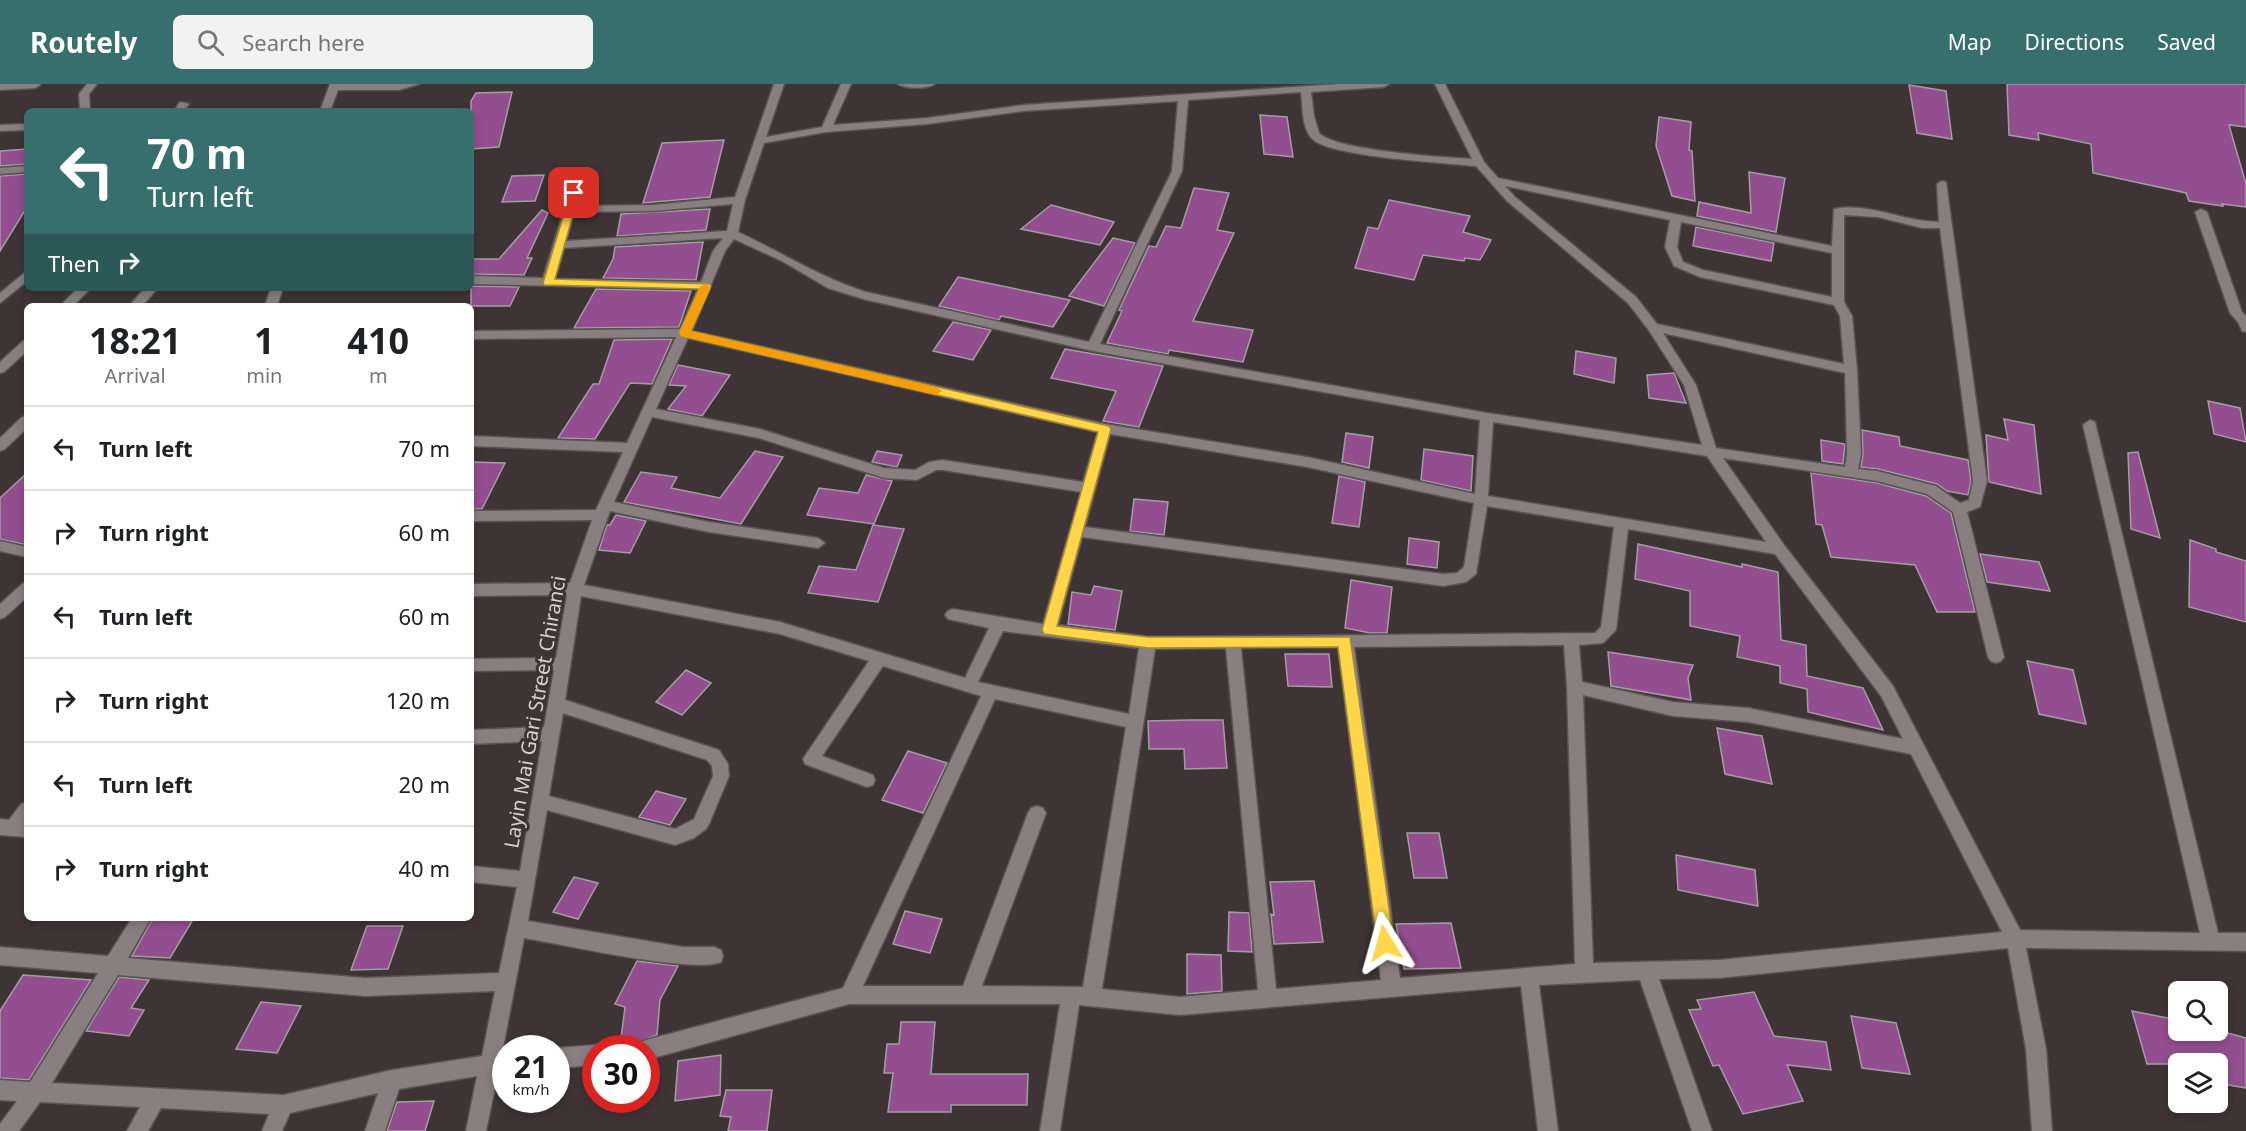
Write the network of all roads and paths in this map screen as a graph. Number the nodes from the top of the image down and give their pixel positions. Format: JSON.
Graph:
{"nodes":[{"id":1,"x":92,"y":84,"type":"edge"},
{"id":2,"x":414,"y":84,"type":"edge"},
{"id":3,"x":779,"y":84,"type":"edge"},
{"id":4,"x":846,"y":84,"type":"edge"},
{"id":5,"x":903,"y":84,"type":"edge"},
{"id":6,"x":930,"y":84,"type":"edge"},
{"id":7,"x":1384,"y":84,"type":"edge"},
{"id":8,"x":1440,"y":84,"type":"edge"},
{"id":9,"x":35,"y":85,"type":"edge"},
{"id":10,"x":334,"y":86,"type":"edge"},
{"id":11,"x":0,"y":87,"type":"edge"},
{"id":12,"x":1306,"y":90,"type":"junction"},
{"id":13,"x":1183,"y":98,"type":"junction"},
{"id":14,"x":85,"y":108,"type":"edge"},
{"id":15,"x":326,"y":108,"type":"edge"},
{"id":16,"x":0,"y":128,"type":"edge"},
{"id":17,"x":24,"y":128,"type":"edge"},
{"id":18,"x":826,"y":129,"type":"junction"},
{"id":19,"x":759,"y":141,"type":"junction"},
{"id":20,"x":1479,"y":163,"type":"junction"},
{"id":21,"x":24,"y":170,"type":"edge"},
{"id":22,"x":0,"y":171,"type":"edge"},
{"id":23,"x":1494,"y":180,"type":"junction"},
{"id":24,"x":1942,"y":184,"type":"dead end"},
{"id":25,"x":574,"y":193,"type":"dead end"},
{"id":26,"x":739,"y":200,"type":"junction"},
{"id":27,"x":569,"y":209,"type":"junction"},
{"id":28,"x":2201,"y":212,"type":"dead end"},
{"id":29,"x":1676,"y":218,"type":"junction"},
{"id":30,"x":1945,"y":225,"type":"junction"},
{"id":31,"x":732,"y":234,"type":"junction"},
{"id":32,"x":559,"y":245,"type":"junction"},
{"id":33,"x":1838,"y":251,"type":"junction"},
{"id":34,"x":24,"y":278,"type":"edge"},
{"id":35,"x":474,"y":280,"type":"edge"},
{"id":36,"x":548,"y":283,"type":"junction"},
{"id":37,"x":706,"y":286,"type":"junction"},
{"id":38,"x":82,"y":291,"type":"edge"},
{"id":39,"x":149,"y":291,"type":"edge"},
{"id":40,"x":0,"y":299,"type":"edge"},
{"id":41,"x":1838,"y":302,"type":"junction"},
{"id":42,"x":69,"y":303,"type":"edge"},
{"id":43,"x":138,"y":303,"type":"edge"},
{"id":44,"x":1653,"y":327,"type":"junction"},
{"id":45,"x":2246,"y":327,"type":"edge"},
{"id":46,"x":685,"y":333,"type":"junction"},
{"id":47,"x":474,"y":335,"type":"edge"},
{"id":48,"x":24,"y":347,"type":"edge"},
{"id":49,"x":1093,"y":347,"type":"junction"},
{"id":50,"x":0,"y":369,"type":"edge"},
{"id":51,"x":1851,"y":370,"type":"junction"},
{"id":52,"x":648,"y":412,"type":"junction"},
{"id":53,"x":1486,"y":417,"type":"junction"},
{"id":54,"x":24,"y":423,"type":"edge"},
{"id":55,"x":2090,"y":425,"type":"dead end"},
{"id":56,"x":1105,"y":429,"type":"junction"},
{"id":57,"x":474,"y":441,"type":"edge"},
{"id":58,"x":0,"y":446,"type":"edge"},
{"id":59,"x":632,"y":448,"type":"junction"},
{"id":60,"x":1710,"y":450,"type":"junction"},
{"id":61,"x":1851,"y":473,"type":"junction"},
{"id":62,"x":1088,"y":488,"type":"junction"},
{"id":63,"x":1481,"y":500,"type":"junction"},
{"id":64,"x":1959,"y":509,"type":"junction"},
{"id":65,"x":603,"y":510,"type":"junction"},
{"id":66,"x":474,"y":516,"type":"edge"},
{"id":67,"x":1622,"y":524,"type":"junction"},
{"id":68,"x":1076,"y":531,"type":"junction"},
{"id":69,"x":818,"y":543,"type":"dead end"},
{"id":70,"x":0,"y":546,"type":"edge"},
{"id":71,"x":1779,"y":549,"type":"junction"},
{"id":72,"x":24,"y":551,"type":"edge"},
{"id":73,"x":575,"y":589,"type":"junction"},
{"id":74,"x":474,"y":590,"type":"edge"},
{"id":75,"x":24,"y":591,"type":"edge"},
{"id":76,"x":24,"y":607,"type":"edge"},
{"id":77,"x":5,"y":609,"type":"edge"},
{"id":78,"x":953,"y":615,"type":"dead end"},
{"id":79,"x":999,"y":624,"type":"junction"},
{"id":80,"x":1049,"y":630,"type":"junction"},
{"id":81,"x":1571,"y":639,"type":"junction"},
{"id":82,"x":1345,"y":641,"type":"junction"},
{"id":83,"x":1233,"y":642,"type":"junction"},
{"id":84,"x":1148,"y":643,"type":"junction"},
{"id":85,"x":1996,"y":657,"type":"dead end"},
{"id":86,"x":880,"y":658,"type":"junction"},
{"id":87,"x":563,"y":664,"type":"junction"},
{"id":88,"x":474,"y":665,"type":"edge"},
{"id":89,"x":969,"y":685,"type":"junction"},
{"id":90,"x":1575,"y":687,"type":"junction"},
{"id":91,"x":991,"y":692,"type":"junction"},
{"id":92,"x":556,"y":704,"type":"junction"},
{"id":93,"x":1135,"y":722,"type":"junction"},
{"id":94,"x":551,"y":734,"type":"junction"},
{"id":95,"x":474,"y":737,"type":"edge"},
{"id":96,"x":1916,"y":748,"type":"junction"},
{"id":97,"x":867,"y":780,"type":"dead end"},
{"id":98,"x":540,"y":801,"type":"junction"},
{"id":99,"x":24,"y":813,"type":"edge"},
{"id":100,"x":1037,"y":813,"type":"dead end"},
{"id":101,"x":13,"y":828,"type":"edge"},
{"id":102,"x":474,"y":874,"type":"edge"},
{"id":103,"x":527,"y":880,"type":"junction"},
{"id":104,"x":140,"y":921,"type":"edge"},
{"id":105,"x":517,"y":928,"type":"junction"},
{"id":106,"x":2014,"y":939,"type":"junction"},
{"id":107,"x":2246,"y":942,"type":"edge"},
{"id":108,"x":2211,"y":943,"type":"junction"},
{"id":109,"x":0,"y":956,"type":"edge"},
{"id":110,"x":714,"y":956,"type":"dead end"},
{"id":111,"x":114,"y":966,"type":"junction"},
{"id":112,"x":1646,"y":970,"type":"junction"},
{"id":113,"x":1584,"y":972,"type":"junction"},
{"id":114,"x":1528,"y":977,"type":"junction"},
{"id":115,"x":506,"y":982,"type":"junction"},
{"id":116,"x":1392,"y":989,"type":"junction"},
{"id":117,"x":849,"y":995,"type":"junction"},
{"id":118,"x":969,"y":995,"type":"junction"},
{"id":119,"x":1071,"y":995,"type":"junction"},
{"id":120,"x":1091,"y":997,"type":"junction"},
{"id":121,"x":1268,"y":999,"type":"junction"},
{"id":122,"x":501,"y":1035,"type":"edge"},
{"id":123,"x":660,"y":1046,"type":"edge"},
{"id":124,"x":492,"y":1064,"type":"edge"},
{"id":125,"x":392,"y":1080,"type":"junction"},
{"id":126,"x":492,"y":1082,"type":"edge"},
{"id":127,"x":0,"y":1090,"type":"edge"},
{"id":128,"x":36,"y":1091,"type":"junction"},
{"id":129,"x":156,"y":1098,"type":"junction"},
{"id":130,"x":284,"y":1105,"type":"junction"},
{"id":131,"x":7,"y":1131,"type":"edge"},
{"id":132,"x":137,"y":1131,"type":"edge"},
{"id":133,"x":273,"y":1131,"type":"edge"},
{"id":134,"x":375,"y":1131,"type":"edge"},
{"id":135,"x":476,"y":1131,"type":"edge"},
{"id":136,"x":1050,"y":1131,"type":"edge"},
{"id":137,"x":1548,"y":1131,"type":"edge"},
{"id":138,"x":1702,"y":1131,"type":"edge"},
{"id":139,"x":2042,"y":1131,"type":"edge"}],
"edges":[{"from":1,"to":14,"type":"street"},
{"from":2,"to":10,"type":"street"},
{"from":3,"to":19,"type":"street","name":"Layin Mai Gari Street Chiranci"},
{"from":4,"to":18,"type":"street"},
{"from":5,"to":6,"type":"street"},
{"from":7,"to":12,"type":"street"},
{"from":8,"to":20,"type":"street"},
{"from":9,"to":11,"type":"street"},
{"from":10,"to":15,"type":"street"},
{"from":12,"to":13,"type":"street"},
{"from":12,"to":20,"type":"street"},
{"from":13,"to":18,"type":"street"},
{"from":13,"to":49,"type":"street"},
{"from":16,"to":17,"type":"street"},
{"from":18,"to":19,"type":"street"},
{"from":19,"to":26,"type":"street","name":"Layin Mai Gari Street Chiranci"},
{"from":20,"to":23,"type":"street"},
{"from":21,"to":22,"type":"street"},
{"from":23,"to":29,"type":"street"},
{"from":23,"to":44,"type":"street"},
{"from":24,"to":30,"type":"street"},
{"from":25,"to":27,"type":"street"},
{"from":26,"to":27,"type":"street"},
{"from":26,"to":31,"type":"street","name":"Layin Mai Gari Street Chiranci"},
{"from":27,"to":32,"type":"street"},
{"from":28,"to":45,"type":"street"},
{"from":29,"to":33,"type":"street"},
{"from":29,"to":41,"type":"street"},
{"from":30,"to":33,"type":"street"},
{"from":30,"to":64,"type":"street"},
{"from":31,"to":32,"type":"street"},
{"from":31,"to":37,"type":"street","name":"Layin Mai Gari Street Chiranci"},
{"from":31,"to":49,"type":"street"},
{"from":32,"to":36,"type":"street"},
{"from":33,"to":41,"type":"street"},
{"from":34,"to":40,"type":"street"},
{"from":35,"to":36,"type":"street"},
{"from":36,"to":37,"type":"street"},
{"from":37,"to":46,"type":"street","name":"Layin Mai Gari Street Chiranci"},
{"from":38,"to":42,"type":"street"},
{"from":39,"to":43,"type":"street"},
{"from":41,"to":51,"type":"street"},
{"from":44,"to":51,"type":"street"},
{"from":44,"to":60,"type":"street"},
{"from":46,"to":47,"type":"street"},
{"from":46,"to":52,"type":"street","name":"Layin Mai Gari Street Chiranci"},
{"from":46,"to":56,"type":"street"},
{"from":48,"to":50,"type":"street"},
{"from":49,"to":53,"type":"street"},
{"from":51,"to":61,"type":"street"},
{"from":52,"to":59,"type":"street","name":"Layin Mai Gari Street Chiranci"},
{"from":52,"to":62,"type":"street"},
{"from":53,"to":60,"type":"street"},
{"from":53,"to":63,"type":"street"},
{"from":54,"to":58,"type":"street"},
{"from":55,"to":108,"type":"street"},
{"from":56,"to":62,"type":"street"},
{"from":56,"to":63,"type":"street"},
{"from":57,"to":59,"type":"street"},
{"from":59,"to":65,"type":"street","name":"Layin Mai Gari Street Chiranci"},
{"from":60,"to":61,"type":"street"},
{"from":60,"to":71,"type":"street"},
{"from":61,"to":64,"type":"street"},
{"from":62,"to":68,"type":"street"},
{"from":63,"to":67,"type":"street"},
{"from":63,"to":68,"type":"street"},
{"from":64,"to":85,"type":"street"},
{"from":65,"to":66,"type":"street"},
{"from":65,"to":69,"type":"street"},
{"from":65,"to":73,"type":"street","name":"Layin Mai Gari Street Chiranci"},
{"from":67,"to":71,"type":"street"},
{"from":67,"to":81,"type":"street"},
{"from":68,"to":80,"type":"street"},
{"from":70,"to":72,"type":"street"},
{"from":71,"to":96,"type":"street"},
{"from":73,"to":74,"type":"street"},
{"from":73,"to":86,"type":"street"},
{"from":73,"to":87,"type":"street","name":"Layin Mai Gari Street Chiranci"},
{"from":75,"to":77,"type":"street"},
{"from":76,"to":77,"type":"street"},
{"from":78,"to":79,"type":"street"},
{"from":79,"to":80,"type":"street"},
{"from":79,"to":89,"type":"street"},
{"from":80,"to":84,"type":"street"},
{"from":81,"to":82,"type":"street"},
{"from":81,"to":90,"type":"street"},
{"from":82,"to":83,"type":"street"},
{"from":82,"to":116,"type":"street"},
{"from":83,"to":84,"type":"street"},
{"from":83,"to":121,"type":"street"},
{"from":84,"to":93,"type":"street"},
{"from":86,"to":89,"type":"street"},
{"from":86,"to":97,"type":"street"},
{"from":87,"to":88,"type":"street"},
{"from":87,"to":92,"type":"street","name":"Layin Mai Gari Street Chiranci"},
{"from":89,"to":91,"type":"street"},
{"from":90,"to":96,"type":"street"},
{"from":90,"to":113,"type":"street"},
{"from":91,"to":93,"type":"street"},
{"from":91,"to":117,"type":"street"},
{"from":92,"to":94,"type":"street","name":"Layin Mai Gari Street Chiranci"},
{"from":92,"to":98,"type":"street"},
{"from":93,"to":120,"type":"street"},
{"from":94,"to":95,"type":"street"},
{"from":94,"to":98,"type":"street","name":"Layin Mai Gari Street Chiranci"},
{"from":96,"to":106,"type":"street"},
{"from":98,"to":103,"type":"street","name":"Layin Mai Gari Street Chiranci"},
{"from":99,"to":101,"type":"street"},
{"from":100,"to":118,"type":"street"},
{"from":102,"to":103,"type":"street"},
{"from":103,"to":105,"type":"street","name":"Layin Mai Gari Street Chiranci"},
{"from":104,"to":111,"type":"street"},
{"from":105,"to":110,"type":"street"},
{"from":105,"to":115,"type":"street","name":"Layin Mai Gari Street Chiranci"},
{"from":106,"to":108,"type":"street"},
{"from":106,"to":112,"type":"street"},
{"from":106,"to":139,"type":"street"},
{"from":107,"to":108,"type":"street"},
{"from":109,"to":111,"type":"street"},
{"from":111,"to":115,"type":"street"},
{"from":111,"to":128,"type":"street"},
{"from":112,"to":113,"type":"street"},
{"from":112,"to":138,"type":"street"},
{"from":113,"to":114,"type":"street"},
{"from":114,"to":116,"type":"street"},
{"from":114,"to":137,"type":"street"},
{"from":115,"to":122,"type":"street","name":"Layin Mai Gari Street Chiranci"},
{"from":116,"to":121,"type":"street"},
{"from":117,"to":118,"type":"street"},
{"from":117,"to":123,"type":"street"},
{"from":118,"to":119,"type":"street"},
{"from":119,"to":120,"type":"street"},
{"from":119,"to":136,"type":"street"},
{"from":120,"to":121,"type":"street"},
{"from":124,"to":125,"type":"street"},
{"from":125,"to":130,"type":"street"},
{"from":125,"to":134,"type":"street"},
{"from":126,"to":135,"type":"street","name":"Layin Mai Gari Street Chiranci"},
{"from":127,"to":128,"type":"street"},
{"from":128,"to":129,"type":"street"},
{"from":128,"to":131,"type":"street"},
{"from":129,"to":130,"type":"street"},
{"from":129,"to":132,"type":"street"},
{"from":130,"to":133,"type":"street"}]}
